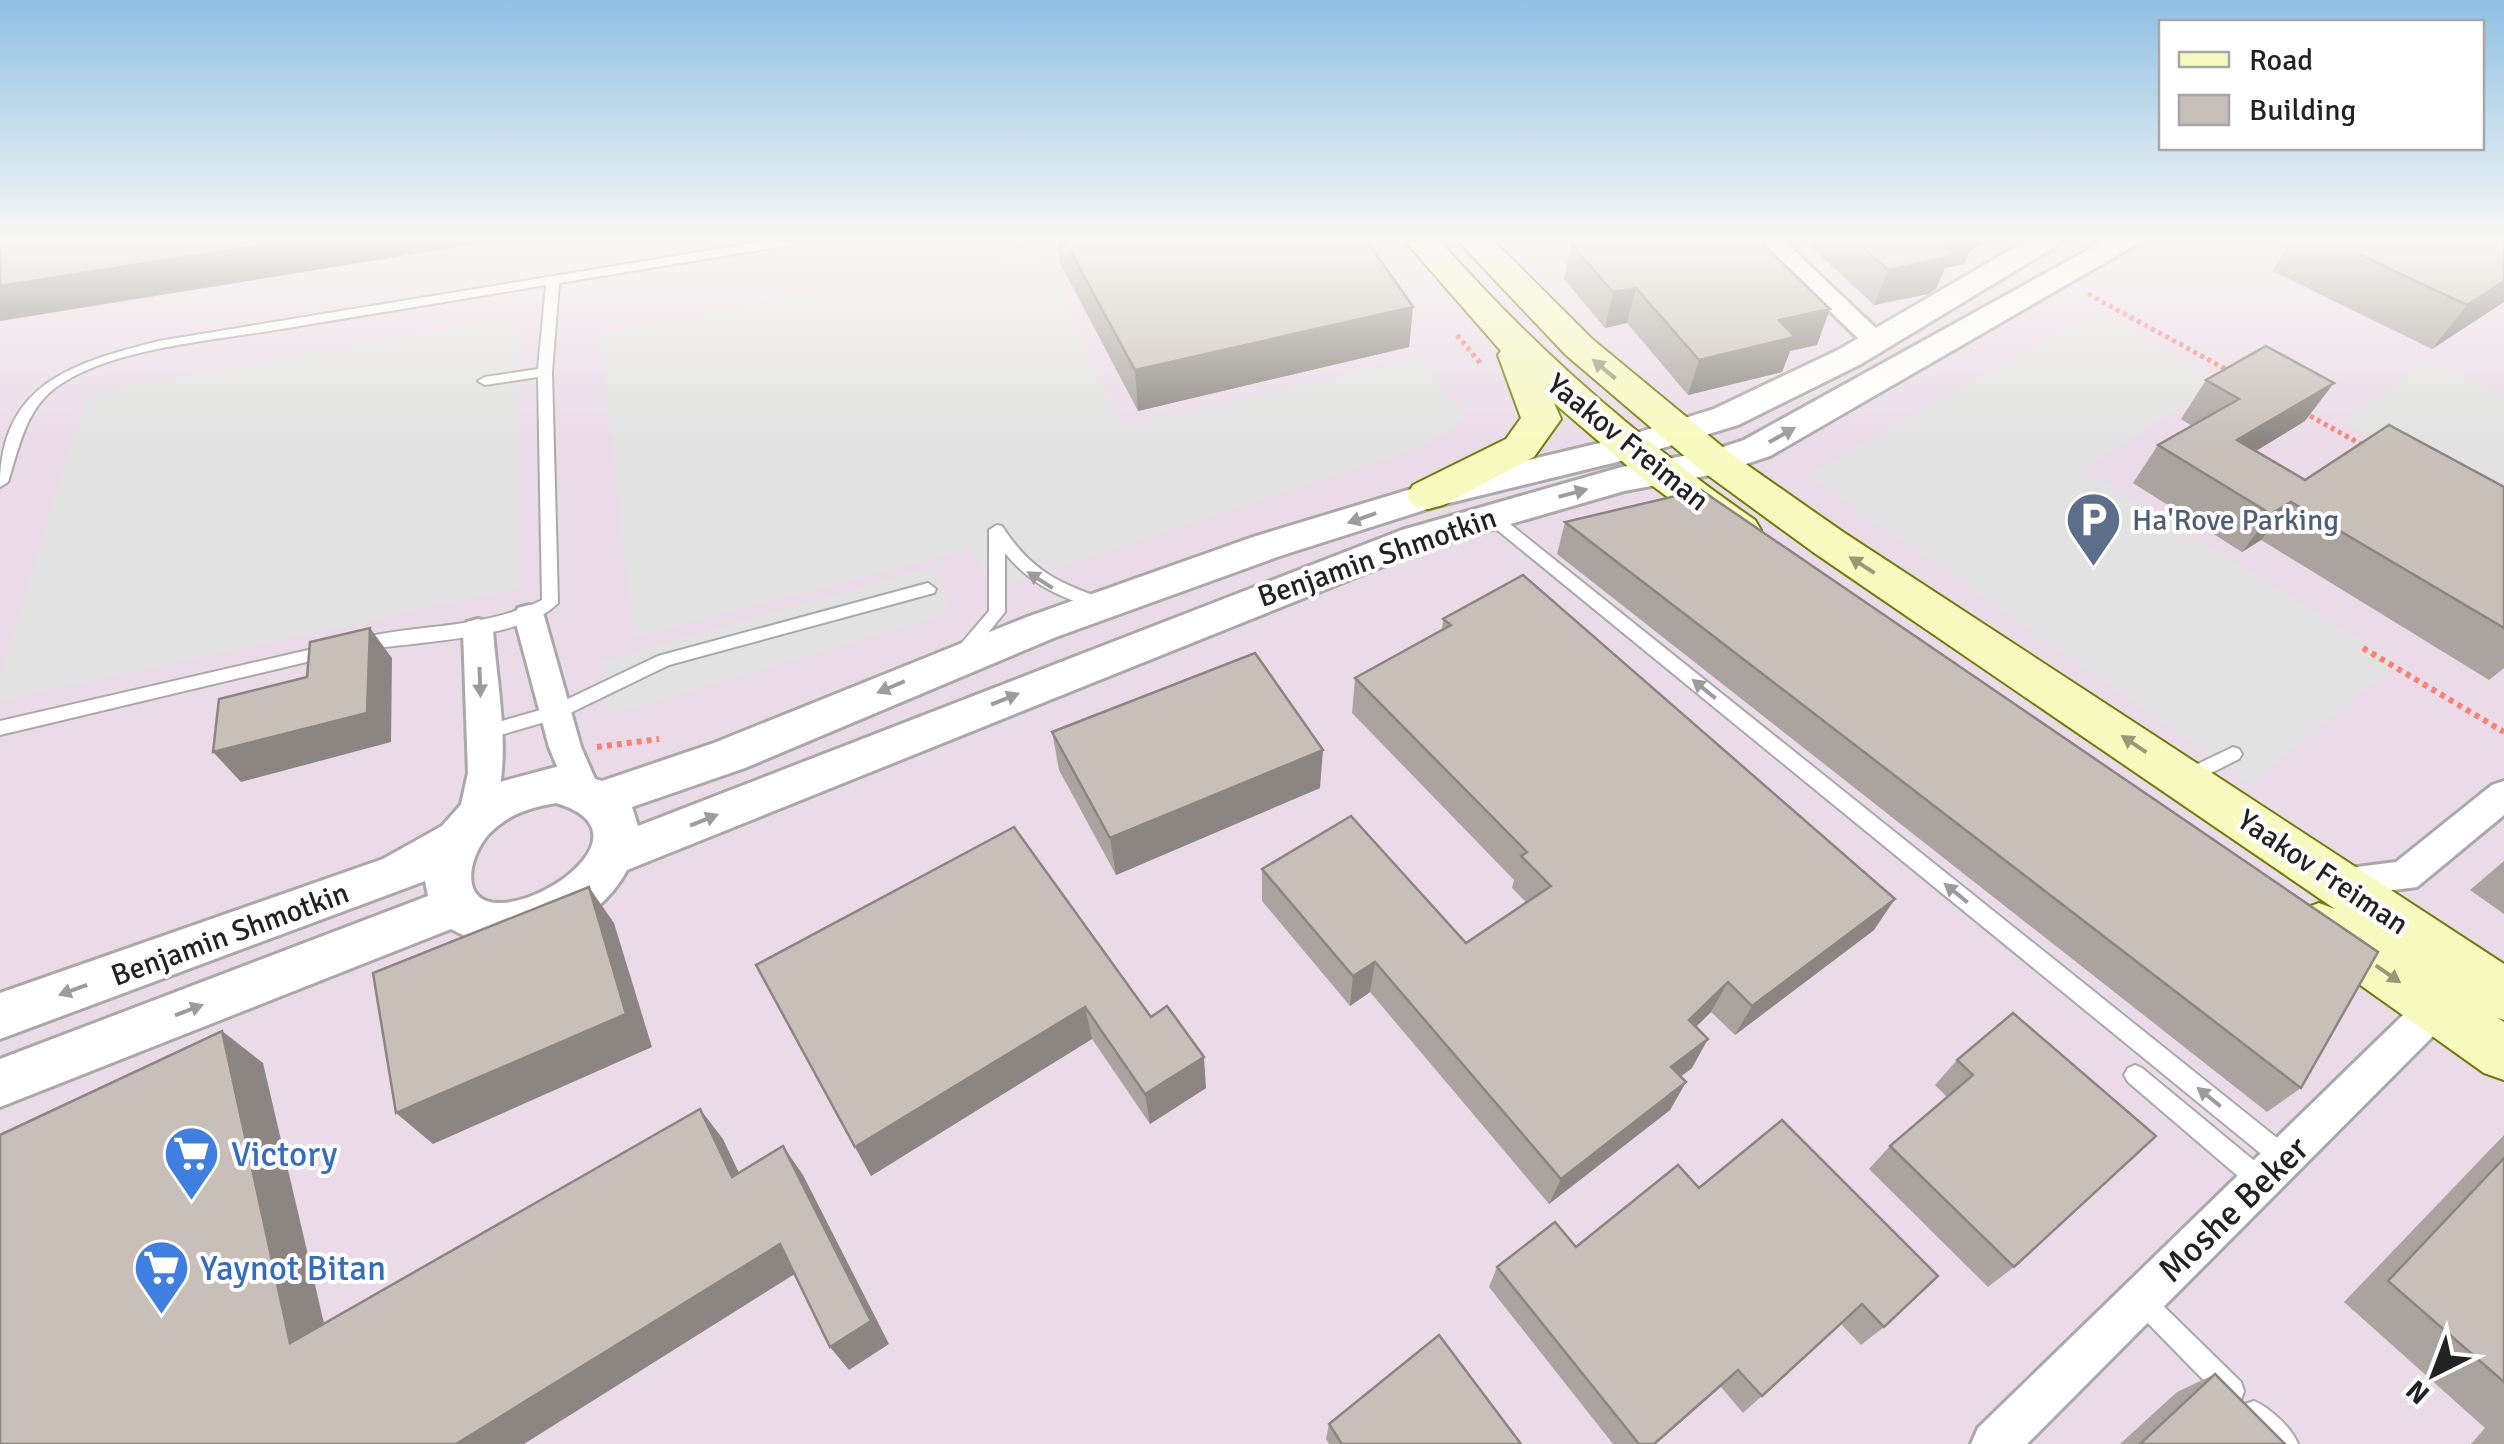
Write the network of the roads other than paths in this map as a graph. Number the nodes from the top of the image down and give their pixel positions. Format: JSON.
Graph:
{"nodes":[{"id":1,"x":381,"y":308,"type":"edge"},
{"id":2,"x":551,"y":308,"type":"edge"},
{"id":3,"x":1480,"y":308,"type":"edge"},
{"id":4,"x":1540,"y":308,"type":"edge"},
{"id":5,"x":1841,"y":308,"type":"edge"},
{"id":6,"x":1932,"y":308,"type":"edge"},
{"id":7,"x":2008,"y":308,"type":"edge"},
{"id":8,"x":1875,"y":341,"type":"junction"},
{"id":9,"x":1514,"y":347,"type":"junction"},
{"id":10,"x":545,"y":372,"type":"junction"},
{"id":11,"x":486,"y":381,"type":"dead end"},
{"id":12,"x":1680,"y":434,"type":"junction"},
{"id":13,"x":1640,"y":459,"type":"junction"},
{"id":14,"x":1716,"y":462,"type":"junction"},
{"id":15,"x":0,"y":482,"type":"edge"},
{"id":16,"x":1428,"y":496,"type":"junction"},
{"id":17,"x":1490,"y":516,"type":"junction"},
{"id":18,"x":928,"y":589,"type":"dead end"},
{"id":19,"x":1102,"y":604,"type":"junction"},
{"id":20,"x":530,"y":616,"type":"junction"},
{"id":21,"x":478,"y":630,"type":"junction"},
{"id":22,"x":960,"y":657,"type":"junction"},
{"id":23,"x":1957,"y":677,"type":"edge"},
{"id":24,"x":556,"y":712,"type":"junction"},
{"id":25,"x":0,"y":728,"type":"edge"},
{"id":26,"x":482,"y":734,"type":"junction"},
{"id":27,"x":592,"y":794,"type":"junction"},
{"id":28,"x":2504,"y":794,"type":"edge"},
{"id":29,"x":465,"y":829,"type":"junction"},
{"id":30,"x":613,"y":856,"type":"junction"},
{"id":31,"x":2404,"y":876,"type":"junction"},
{"id":32,"x":2338,"y":882,"type":"junction"},
{"id":33,"x":2280,"y":899,"type":"edge"},
{"id":34,"x":456,"y":906,"type":"junction"},
{"id":35,"x":2414,"y":934,"type":"junction"},
{"id":36,"x":2487,"y":984,"type":"edge"},
{"id":37,"x":2438,"y":1008,"type":"junction"},
{"id":38,"x":0,"y":1016,"type":"edge"},
{"id":39,"x":2504,"y":1054,"type":"edge"},
{"id":40,"x":2135,"y":1074,"type":"dead end"},
{"id":41,"x":0,"y":1083,"type":"edge"},
{"id":42,"x":2273,"y":1170,"type":"junction"},
{"id":43,"x":2141,"y":1300,"type":"junction"},
{"id":44,"x":1994,"y":1444,"type":"edge"},
{"id":45,"x":2286,"y":1444,"type":"edge"}],
"edges":[{"from":1,"to":15,"type":"lane"},
{"from":2,"to":10,"type":"lane"},
{"from":3,"to":9,"type":"main road","name":"Yaakov Freiman"},
{"from":12,"to":4,"type":"main road","name":"Yaakov Freiman","one_way":true},
{"from":5,"to":8,"type":"street"},
{"from":6,"to":8,"type":"street","name":"Benjamin Shmotkin"},
{"from":14,"to":7,"type":"street","name":"Benjamin Shmotkin","one_way":true},
{"from":8,"to":12,"type":"street","name":"Benjamin Shmotkin"},
{"from":9,"to":13,"type":"main road","name":"Yaakov Freiman"},
{"from":9,"to":16,"type":"main road"},
{"from":10,"to":11,"type":"lane"},
{"from":10,"to":20,"type":"lane"},
{"from":12,"to":13,"type":"street","name":"Benjamin Shmotkin"},
{"from":12,"to":14,"type":"main road","name":"Yaakov Freiman"},
{"from":13,"to":14,"type":"street","name":"Benjamin Shmotkin"},
{"from":13,"to":16,"type":"street","name":"Benjamin Shmotkin"},
{"from":17,"to":13,"type":"street","name":"Benjamin Shmotkin","one_way":true},
{"from":13,"to":23,"type":"main road","name":"Yaakov Freiman"},
{"from":32,"to":14,"type":"main road","name":"Yaakov Freiman","one_way":true},
{"from":16,"to":19,"type":"street","name":"Benjamin Shmotkin","one_way":true},
{"from":30,"to":17,"type":"street","name":"Benjamin Shmotkin","one_way":true},
{"from":42,"to":17,"type":"lane","one_way":true},
{"from":18,"to":24,"type":"lane"},
{"from":19,"to":22,"type":"street","name":"Benjamin Shmotkin"},
{"from":19,"to":22,"type":"lane","one_way":true},
{"from":20,"to":21,"type":"lane"},
{"from":20,"to":24,"type":"street"},
{"from":21,"to":25,"type":"lane"},
{"from":21,"to":26,"type":"street","one_way":true},
{"from":22,"to":27,"type":"street","name":"Benjamin Shmotkin","one_way":true},
{"from":24,"to":26,"type":"lane"},
{"from":24,"to":27,"type":"street"},
{"from":26,"to":29,"type":"street"},
{"from":27,"to":29,"type":"street"},
{"from":27,"to":30,"type":"street"},
{"from":28,"to":31,"type":"street"},
{"from":29,"to":34,"type":"street"},
{"from":29,"to":38,"type":"street","name":"Benjamin Shmotkin","one_way":true},
{"from":30,"to":34,"type":"street"},
{"from":31,"to":32,"type":"street"},
{"from":31,"to":35,"type":"street"},
{"from":32,"to":35,"type":"main road","name":"Yaakov Freiman"},
{"from":33,"to":37,"type":"main road","name":"Yaakov Freiman","one_way":true},
{"from":41,"to":34,"type":"street","name":"Benjamin Shmotkin","one_way":true},
{"from":35,"to":36,"type":"main road","name":"Yaakov Freiman"},
{"from":36,"to":37,"type":"street","name":"Moshe Beker"},
{"from":37,"to":39,"type":"main road","name":"Yaakov Freiman"},
{"from":37,"to":42,"type":"street","name":"Moshe Beker"},
{"from":40,"to":42,"type":"lane"},
{"from":42,"to":43,"type":"street","name":"Moshe Beker"},
{"from":43,"to":44,"type":"street","name":"Moshe Beker"},
{"from":43,"to":45,"type":"lane"}]}
